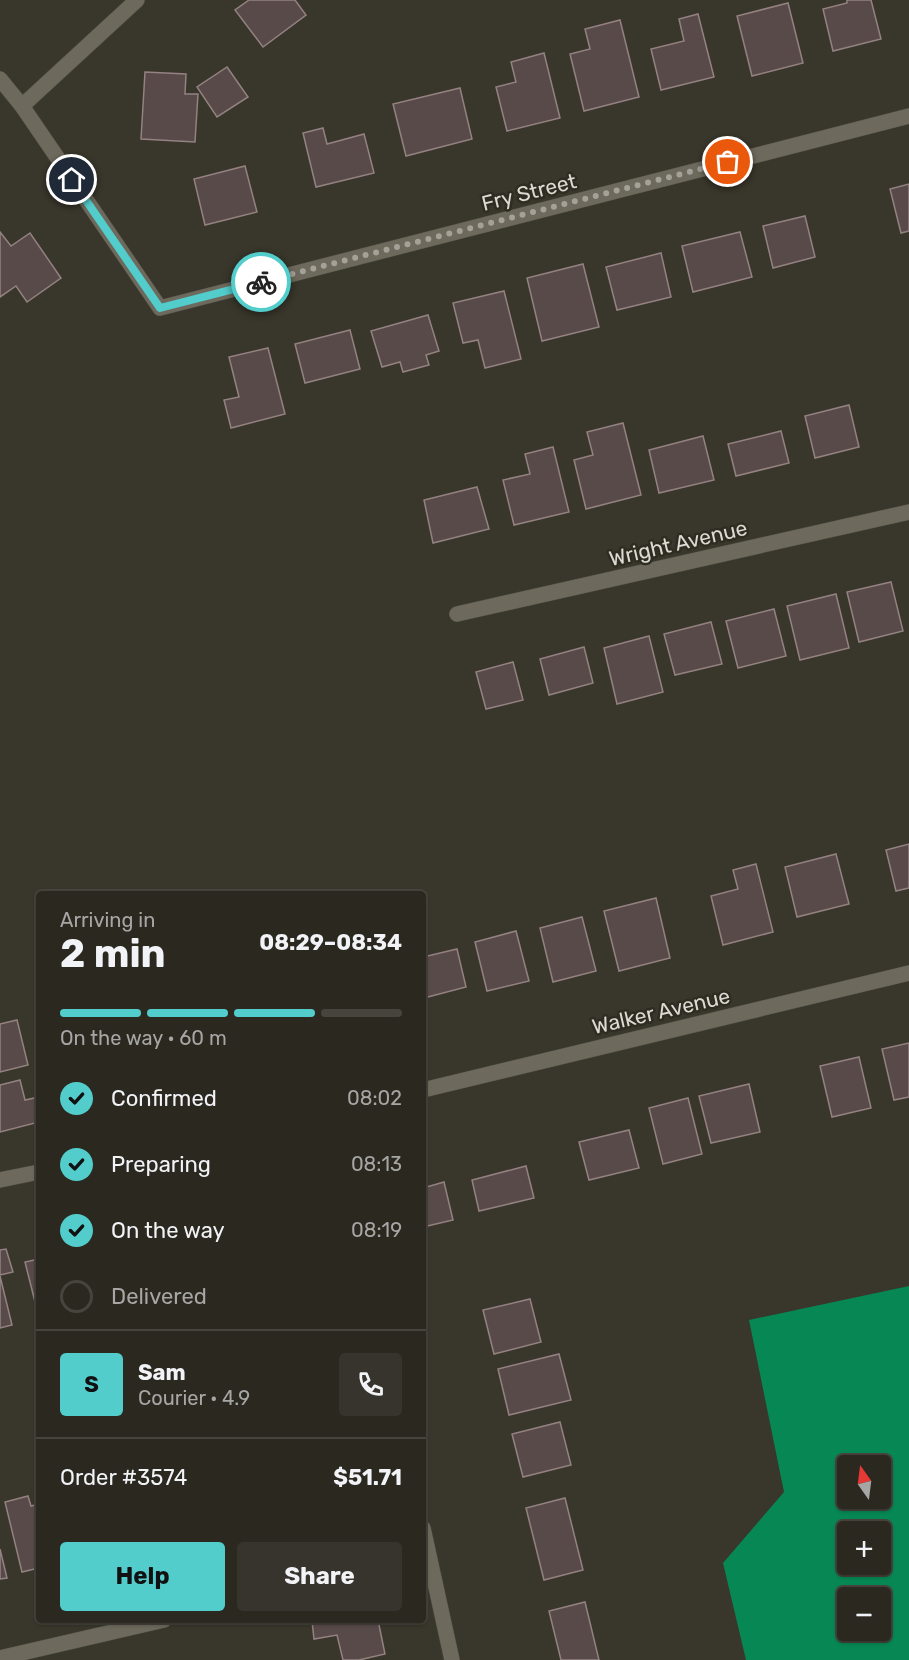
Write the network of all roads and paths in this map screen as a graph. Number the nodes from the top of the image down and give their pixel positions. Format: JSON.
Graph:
{"nodes":[{"id":1,"x":137,"y":0,"type":"edge"},
{"id":2,"x":0,"y":79,"type":"edge"},
{"id":3,"x":22,"y":106,"type":"junction"},
{"id":4,"x":909,"y":116,"type":"edge"},
{"id":5,"x":909,"y":513,"type":"edge"},
{"id":6,"x":457,"y":614,"type":"dead end"},
{"id":7,"x":909,"y":973,"type":"edge"},
{"id":8,"x":426,"y":1089,"type":"edge"},
{"id":9,"x":36,"y":1173,"type":"edge"},
{"id":10,"x":0,"y":1180,"type":"edge"},
{"id":11,"x":426,"y":1558,"type":"edge"},
{"id":12,"x":151,"y":1623,"type":"edge"},
{"id":13,"x":0,"y":1658,"type":"edge"},
{"id":14,"x":452,"y":1660,"type":"edge"}],
"edges":[{"from":1,"to":3,"type":"street"},
{"from":2,"to":3,"type":"street"},
{"from":3,"to":4,"type":"street","name":"Fry Street"},
{"from":5,"to":6,"type":"street","name":"Wright Avenue"},
{"from":7,"to":8,"type":"street","name":"Walker Avenue"},
{"from":9,"to":10,"type":"street"},
{"from":11,"to":14,"type":"street"},
{"from":12,"to":13,"type":"street"}]}
